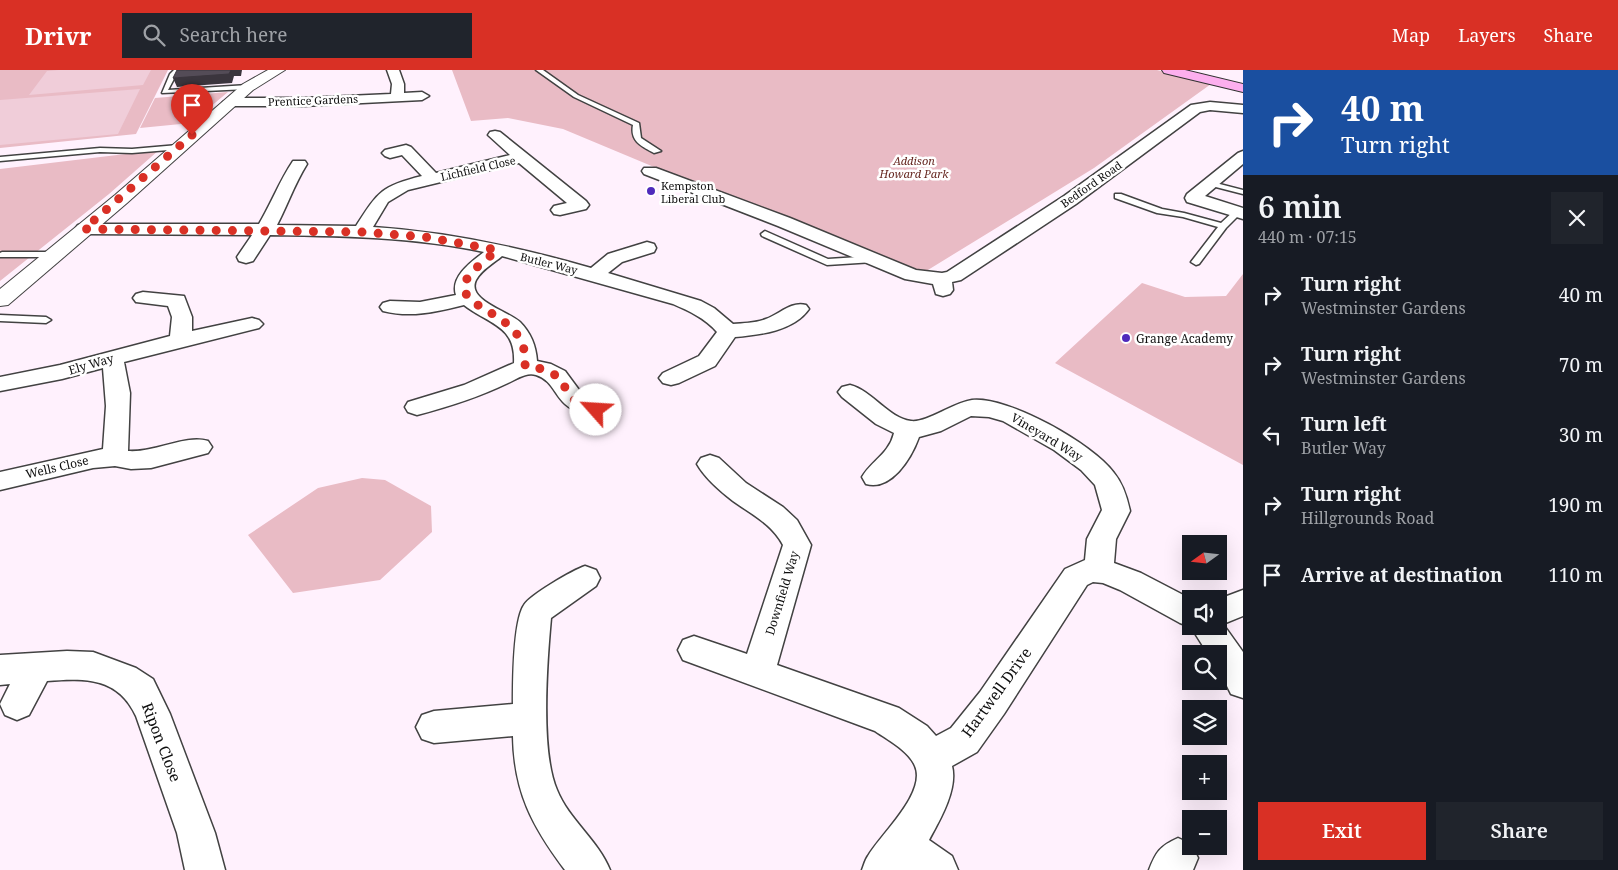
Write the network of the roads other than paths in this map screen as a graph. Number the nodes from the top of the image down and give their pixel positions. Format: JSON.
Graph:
{"nodes":[{"id":1,"x":178,"y":70,"type":"edge"},
{"id":2,"x":278,"y":70,"type":"edge"},
{"id":3,"x":393,"y":70,"type":"edge"},
{"id":4,"x":539,"y":70,"type":"edge"},
{"id":5,"x":1169,"y":70,"type":"edge"},
{"id":6,"x":248,"y":87,"type":"junction"},
{"id":7,"x":1243,"y":88,"type":"edge"},
{"id":8,"x":397,"y":96,"type":"junction"},
{"id":9,"x":422,"y":96,"type":"dead end"},
{"id":10,"x":230,"y":102,"type":"junction"},
{"id":11,"x":1243,"y":109,"type":"edge"},
{"id":12,"x":495,"y":134,"type":"dead end"},
{"id":13,"x":178,"y":147,"type":"junction"},
{"id":14,"x":657,"y":151,"type":"dead end"},
{"id":15,"x":390,"y":153,"type":"dead end"},
{"id":16,"x":1243,"y":156,"type":"edge"},
{"id":17,"x":524,"y":157,"type":"junction"},
{"id":18,"x":0,"y":159,"type":"edge"},
{"id":19,"x":299,"y":164,"type":"dead end"},
{"id":20,"x":650,"y":171,"type":"dead end"},
{"id":21,"x":432,"y":178,"type":"junction"},
{"id":22,"x":1211,"y":183,"type":"junction"},
{"id":23,"x":1243,"y":192,"type":"edge"},
{"id":24,"x":1118,"y":196,"type":"dead end"},
{"id":25,"x":560,"y":210,"type":"dead end"},
{"id":26,"x":1240,"y":213,"type":"edge"},
{"id":27,"x":1223,"y":226,"type":"junction"},
{"id":28,"x":84,"y":229,"type":"junction"},
{"id":29,"x":265,"y":230,"type":"junction"},
{"id":30,"x":361,"y":232,"type":"junction"},
{"id":31,"x":765,"y":234,"type":"dead end"},
{"id":32,"x":647,"y":248,"type":"dead end"},
{"id":33,"x":497,"y":250,"type":"junction"},
{"id":34,"x":2,"y":255,"type":"dead end"},
{"id":35,"x":54,"y":255,"type":"junction"},
{"id":36,"x":246,"y":257,"type":"dead end"},
{"id":37,"x":874,"y":259,"type":"junction"},
{"id":38,"x":1196,"y":262,"type":"dead end"},
{"id":39,"x":595,"y":275,"type":"junction"},
{"id":40,"x":143,"y":298,"type":"dead end"},
{"id":41,"x":468,"y":298,"type":"junction"},
{"id":42,"x":0,"y":300,"type":"edge"},
{"id":43,"x":799,"y":309,"type":"dead end"},
{"id":44,"x":398,"y":311,"type":"dead end"},
{"id":45,"x":0,"y":318,"type":"edge"},
{"id":46,"x":46,"y":320,"type":"dead end"},
{"id":47,"x":252,"y":324,"type":"dead end"},
{"id":48,"x":728,"y":331,"type":"junction"},
{"id":49,"x":181,"y":340,"type":"junction"},
{"id":50,"x":111,"y":358,"type":"junction"},
{"id":51,"x":525,"y":366,"type":"junction"},
{"id":52,"x":671,"y":378,"type":"dead end"},
{"id":53,"x":0,"y":384,"type":"edge"},
{"id":54,"x":850,"y":392,"type":"dead end"},
{"id":55,"x":417,"y":407,"type":"dead end"},
{"id":56,"x":596,"y":410,"type":"dead end"},
{"id":57,"x":908,"y":429,"type":"junction"},
{"id":58,"x":199,"y":447,"type":"dead end"},
{"id":59,"x":115,"y":456,"type":"junction"},
{"id":60,"x":710,"y":464,"type":"dead end"},
{"id":61,"x":875,"y":476,"type":"dead end"},
{"id":62,"x":0,"y":481,"type":"edge"},
{"id":63,"x":1101,"y":570,"type":"junction"},
{"id":64,"x":585,"y":578,"type":"dead end"},
{"id":65,"x":1243,"y":602,"type":"edge"},
{"id":66,"x":1182,"y":609,"type":"edge"},
{"id":67,"x":1227,"y":609,"type":"edge"},
{"id":68,"x":1213,"y":635,"type":"edge"},
{"id":69,"x":694,"y":650,"type":"dead end"},
{"id":70,"x":37,"y":667,"type":"junction"},
{"id":71,"x":0,"y":670,"type":"edge"},
{"id":72,"x":758,"y":672,"type":"junction"},
{"id":73,"x":1243,"y":683,"type":"edge"},
{"id":74,"x":18,"y":704,"type":"dead end"},
{"id":75,"x":530,"y":718,"type":"junction"},
{"id":76,"x":434,"y":727,"type":"dead end"},
{"id":77,"x":930,"y":754,"type":"junction"},
{"id":78,"x":893,"y":857,"type":"edge"},
{"id":79,"x":205,"y":870,"type":"edge"},
{"id":80,"x":590,"y":870,"type":"edge"},
{"id":81,"x":938,"y":870,"type":"edge"}],
"edges":[{"from":1,"to":6,"type":"lane"},
{"from":2,"to":6,"type":"street"},
{"from":3,"to":8,"type":"street"},
{"from":4,"to":14,"type":"lane"},
{"from":5,"to":7,"type":"main road"},
{"from":6,"to":10,"type":"street"},
{"from":8,"to":9,"type":"street","name":"Prentice Gardens"},
{"from":8,"to":10,"type":"street","name":"Prentice Gardens"},
{"from":10,"to":13,"type":"street"},
{"from":11,"to":37,"type":"street","name":"Bedford Road"},
{"from":12,"to":17,"type":"street","name":"Lichfield Close"},
{"from":13,"to":18,"type":"lane"},
{"from":13,"to":28,"type":"street"},
{"from":15,"to":21,"type":"street","name":"Lichfield Close"},
{"from":16,"to":22,"type":"street"},
{"from":17,"to":21,"type":"street","name":"Lichfield Close"},
{"from":17,"to":25,"type":"street","name":"Lichfield Close"},
{"from":19,"to":29,"type":"street"},
{"from":20,"to":37,"type":"street","name":"Bedford Road"},
{"from":21,"to":30,"type":"street","name":"Lichfield Close"},
{"from":22,"to":23,"type":"lane"},
{"from":22,"to":26,"type":"street"},
{"from":24,"to":27,"type":"lane"},
{"from":26,"to":27,"type":"lane"},
{"from":27,"to":38,"type":"lane"},
{"from":28,"to":29,"type":"street","name":"Butler Way"},
{"from":28,"to":35,"type":"street"},
{"from":29,"to":30,"type":"street","name":"Butler Way"},
{"from":29,"to":36,"type":"street"},
{"from":30,"to":33,"type":"street","name":"Butler Way"},
{"from":31,"to":37,"type":"lane"},
{"from":32,"to":39,"type":"street","name":"Butler Way"},
{"from":33,"to":39,"type":"street","name":"Butler Way"},
{"from":33,"to":41,"type":"street"},
{"from":34,"to":35,"type":"lane"},
{"from":35,"to":42,"type":"street"},
{"from":39,"to":48,"type":"street","name":"Butler Way"},
{"from":40,"to":49,"type":"street"},
{"from":41,"to":44,"type":"street"},
{"from":41,"to":51,"type":"street"},
{"from":43,"to":48,"type":"street"},
{"from":45,"to":46,"type":"lane"},
{"from":47,"to":49,"type":"street","name":"Ely Way"},
{"from":48,"to":52,"type":"street"},
{"from":49,"to":50,"type":"street","name":"Ely Way"},
{"from":50,"to":53,"type":"street","name":"Ely Way"},
{"from":50,"to":59,"type":"street"},
{"from":51,"to":55,"type":"street"},
{"from":51,"to":56,"type":"street"},
{"from":54,"to":57,"type":"street"},
{"from":57,"to":61,"type":"street"},
{"from":57,"to":63,"type":"street","name":"Vineyard Way"},
{"from":58,"to":59,"type":"street","name":"Wells Close"},
{"from":59,"to":62,"type":"street","name":"Wells Close"},
{"from":60,"to":72,"type":"street","name":"Downfield Way"},
{"from":63,"to":66,"type":"street"},
{"from":63,"to":77,"type":"street","name":"Hartwell Drive"},
{"from":64,"to":75,"type":"street"},
{"from":65,"to":67,"type":"street"},
{"from":68,"to":73,"type":"street"},
{"from":69,"to":72,"type":"street"},
{"from":70,"to":71,"type":"street","name":"Ripon Close"},
{"from":70,"to":74,"type":"street"},
{"from":70,"to":79,"type":"street","name":"Ripon Close"},
{"from":72,"to":77,"type":"street"},
{"from":75,"to":76,"type":"street"},
{"from":75,"to":80,"type":"street"},
{"from":77,"to":78,"type":"street"},
{"from":78,"to":81,"type":"street"}]}
